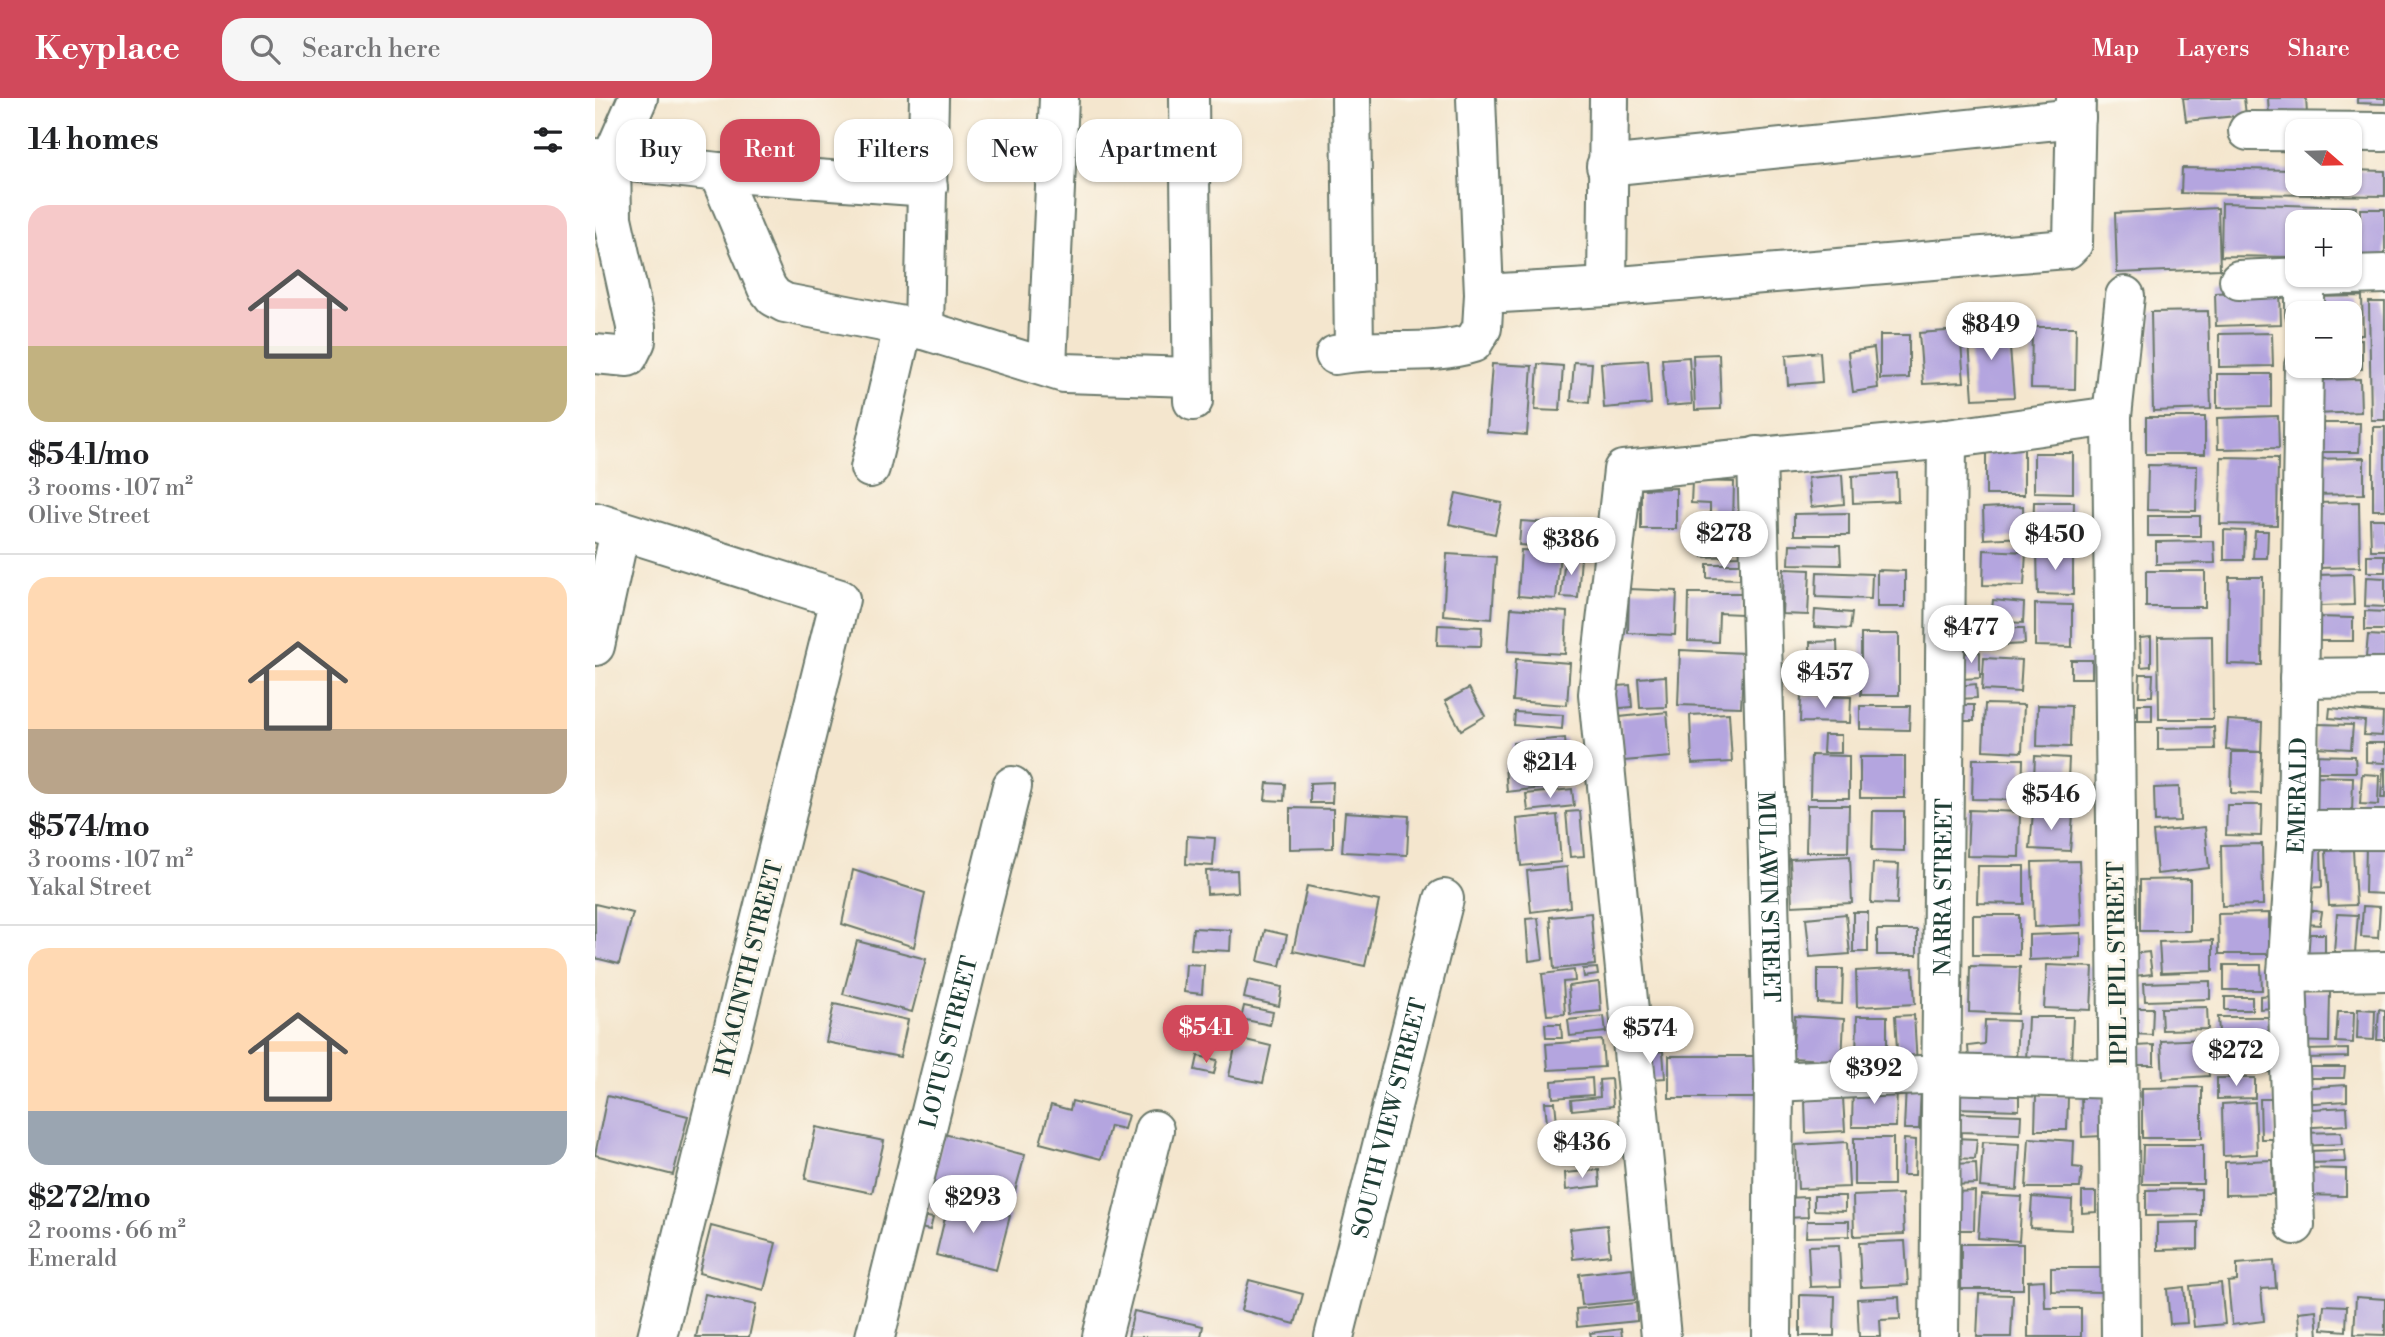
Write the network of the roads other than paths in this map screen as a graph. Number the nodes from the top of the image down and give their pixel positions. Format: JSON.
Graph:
{"nodes":[{"id":1,"x":638,"y":98,"type":"edge"},
{"id":2,"x":929,"y":98,"type":"edge"},
{"id":3,"x":1059,"y":98,"type":"edge"},
{"id":4,"x":1189,"y":98,"type":"edge"},
{"id":5,"x":1351,"y":98,"type":"edge"},
{"id":6,"x":1476,"y":98,"type":"edge"},
{"id":7,"x":1609,"y":98,"type":"edge"},
{"id":8,"x":2076,"y":108,"type":"edge"},
{"id":9,"x":2336,"y":114,"type":"edge"},
{"id":10,"x":2248,"y":131,"type":"dead end"},
{"id":11,"x":2385,"y":132,"type":"edge"},
{"id":12,"x":603,"y":159,"type":"edge"},
{"id":13,"x":1606,"y":166,"type":"junction"},
{"id":14,"x":718,"y":172,"type":"junction"},
{"id":15,"x":928,"y":187,"type":"junction"},
{"id":16,"x":2385,"y":274,"type":"edge"},
{"id":17,"x":2362,"y":275,"type":"edge"},
{"id":18,"x":2285,"y":277,"type":"edge"},
{"id":19,"x":2239,"y":280,"type":"dead end"},
{"id":20,"x":1607,"y":287,"type":"junction"},
{"id":21,"x":1484,"y":294,"type":"junction"},
{"id":22,"x":2125,"y":296,"type":"dead end"},
{"id":23,"x":914,"y":328,"type":"junction"},
{"id":24,"x":595,"y":354,"type":"edge"},
{"id":25,"x":1047,"y":366,"type":"junction"},
{"id":26,"x":2304,"y":378,"type":"edge"},
{"id":27,"x":2112,"y":416,"type":"junction"},
{"id":28,"x":1947,"y":439,"type":"junction"},
{"id":29,"x":1757,"y":456,"type":"junction"},
{"id":30,"x":870,"y":468,"type":"dead end"},
{"id":31,"x":608,"y":527,"type":"edge"},
{"id":32,"x":595,"y":646,"type":"edge"},
{"id":33,"x":2385,"y":677,"type":"edge"},
{"id":34,"x":2299,"y":678,"type":"junction"},
{"id":35,"x":1012,"y":786,"type":"dead end"},
{"id":36,"x":2297,"y":830,"type":"junction"},
{"id":37,"x":2385,"y":830,"type":"edge"},
{"id":38,"x":1444,"y":899,"type":"dead end"},
{"id":39,"x":2385,"y":971,"type":"edge"},
{"id":40,"x":2287,"y":972,"type":"junction"},
{"id":41,"x":1942,"y":1074,"type":"junction"},
{"id":42,"x":2118,"y":1079,"type":"junction"},
{"id":43,"x":1774,"y":1082,"type":"junction"},
{"id":44,"x":1154,"y":1129,"type":"dead end"},
{"id":45,"x":2295,"y":1225,"type":"dead end"},
{"id":46,"x":1339,"y":1336,"type":"edge"},
{"id":47,"x":657,"y":1337,"type":"edge"},
{"id":48,"x":875,"y":1337,"type":"edge"},
{"id":49,"x":1102,"y":1337,"type":"edge"},
{"id":50,"x":1661,"y":1337,"type":"edge"},
{"id":51,"x":1772,"y":1337,"type":"edge"},
{"id":52,"x":1939,"y":1337,"type":"edge"},
{"id":53,"x":2121,"y":1337,"type":"edge"}],
"edges":[{"from":1,"to":12,"type":"street"},
{"from":2,"to":15,"type":"street"},
{"from":3,"to":25,"type":"street"},
{"from":4,"to":25,"type":"street"},
{"from":5,"to":21,"type":"street"},
{"from":6,"to":21,"type":"street"},
{"from":7,"to":13,"type":"street"},
{"from":8,"to":13,"type":"street"},
{"from":8,"to":20,"type":"street"},
{"from":9,"to":10,"type":"street"},
{"from":9,"to":11,"type":"street"},
{"from":12,"to":14,"type":"street"},
{"from":12,"to":24,"type":"street"},
{"from":13,"to":20,"type":"street"},
{"from":14,"to":15,"type":"street"},
{"from":14,"to":23,"type":"street"},
{"from":15,"to":23,"type":"street"},
{"from":16,"to":17,"type":"street"},
{"from":18,"to":19,"type":"street"},
{"from":20,"to":21,"type":"street"},
{"from":22,"to":27,"type":"street","name":"IPIL-IPIL STREET"},
{"from":23,"to":25,"type":"street"},
{"from":23,"to":30,"type":"street"},
{"from":26,"to":34,"type":"street","name":"EMERALD"},
{"from":27,"to":28,"type":"street"},
{"from":27,"to":42,"type":"street","name":"IPIL-IPIL STREET"},
{"from":28,"to":29,"type":"street"},
{"from":28,"to":41,"type":"street","name":"NARRA STREET"},
{"from":29,"to":43,"type":"street","name":"MULAWIN STREET"},
{"from":29,"to":50,"type":"street"},
{"from":31,"to":32,"type":"street"},
{"from":31,"to":47,"type":"street","name":"HYACINTH STREET"},
{"from":33,"to":34,"type":"street"},
{"from":34,"to":36,"type":"street","name":"EMERALD"},
{"from":35,"to":48,"type":"street","name":"LOTUS STREET"},
{"from":36,"to":37,"type":"street"},
{"from":36,"to":40,"type":"street","name":"EMERALD"},
{"from":38,"to":46,"type":"street","name":"SOUTH VIEW STREET"},
{"from":39,"to":40,"type":"street"},
{"from":40,"to":45,"type":"street","name":"EMERALD"},
{"from":41,"to":42,"type":"street"},
{"from":41,"to":43,"type":"street"},
{"from":41,"to":52,"type":"street","name":"NARRA STREET"},
{"from":42,"to":53,"type":"street","name":"IPIL-IPIL STREET"},
{"from":43,"to":51,"type":"street","name":"MULAWIN STREET"},
{"from":44,"to":49,"type":"street"}]}
